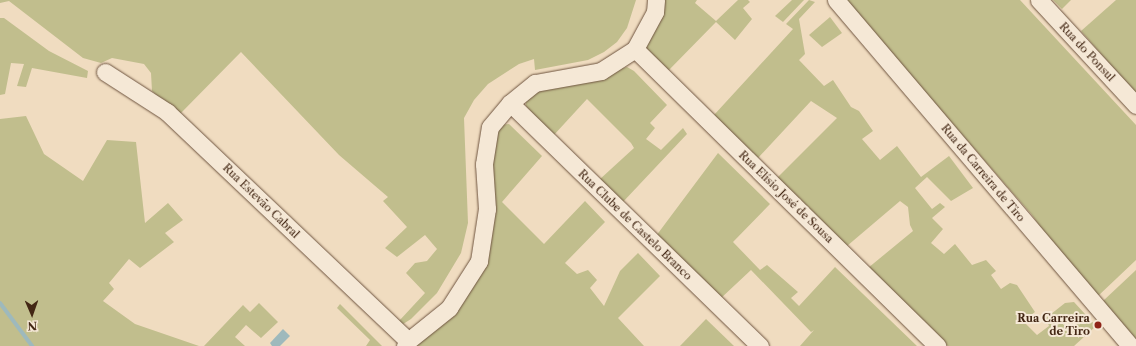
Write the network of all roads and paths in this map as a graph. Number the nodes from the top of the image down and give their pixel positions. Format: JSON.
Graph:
{"nodes":[{"id":1,"x":656,"y":0,"type":"edge"},
{"id":2,"x":836,"y":0,"type":"edge"},
{"id":3,"x":1039,"y":0,"type":"edge"},
{"id":4,"x":635,"y":49,"type":"junction"},
{"id":5,"x":105,"y":72,"type":"dead end"},
{"id":6,"x":510,"y":103,"type":"junction"},
{"id":7,"x":1136,"y":105,"type":"edge"},
{"id":8,"x":406,"y":344,"type":"edge"},
{"id":9,"x":760,"y":346,"type":"edge"},
{"id":10,"x":937,"y":346,"type":"edge"},
{"id":11,"x":1130,"y":346,"type":"edge"}],
"edges":[{"from":1,"to":4,"type":"street"},
{"from":2,"to":11,"type":"street","name":"Rua da Carreira de Tiro"},
{"from":3,"to":7,"type":"street","name":"Rua do Ponsul"},
{"from":4,"to":6,"type":"street"},
{"from":4,"to":10,"type":"street","name":"Rua Elísio José de Sousa"},
{"from":5,"to":8,"type":"street","name":"Rua Estevão Cabral"},
{"from":6,"to":8,"type":"street"},
{"from":6,"to":9,"type":"street","name":"Rua Clube de Castelo Branco"}]}
